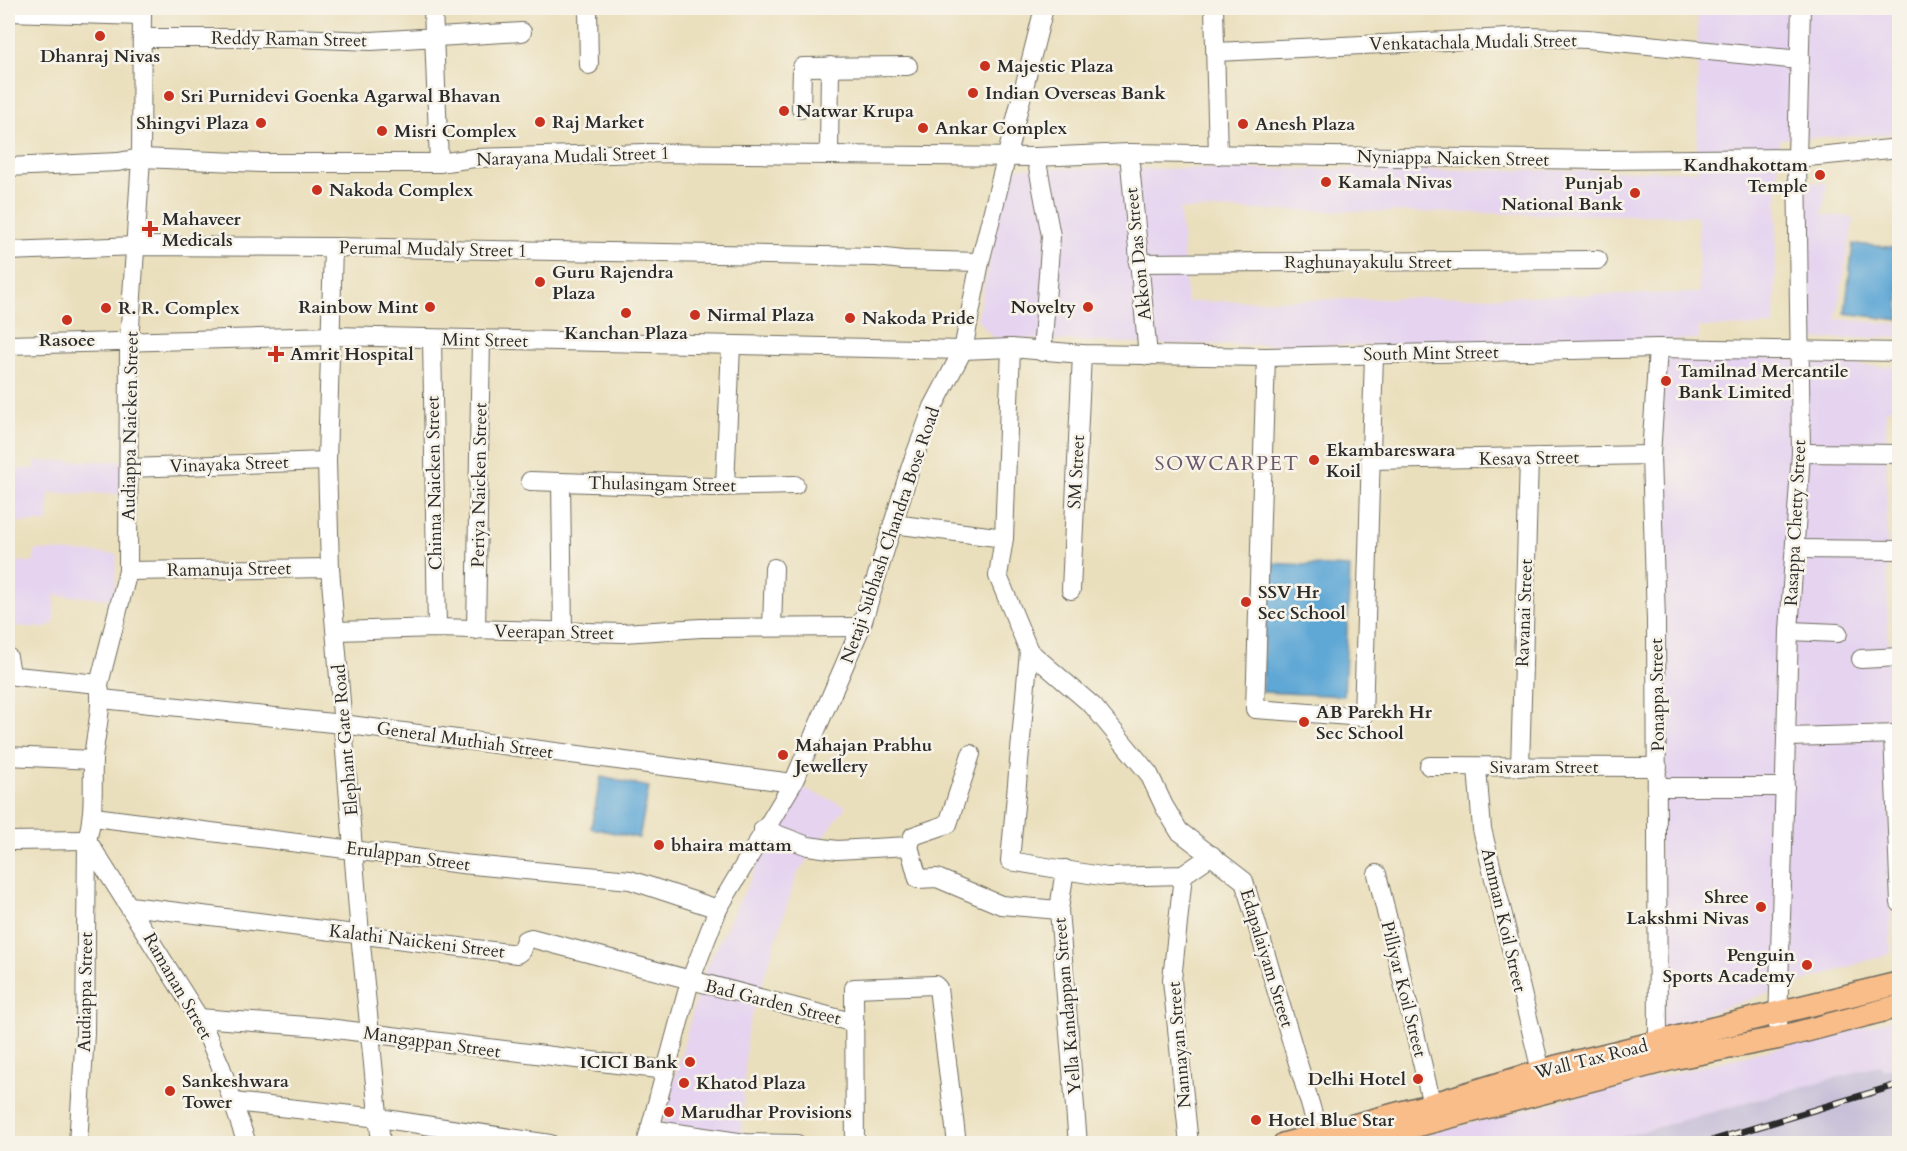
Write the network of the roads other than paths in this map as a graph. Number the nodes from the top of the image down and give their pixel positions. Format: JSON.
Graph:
{"nodes":[{"id":1,"x":433,"y":8,"type":"edge"},
{"id":2,"x":588,"y":8,"type":"edge"},
{"id":3,"x":1044,"y":8,"type":"edge"},
{"id":4,"x":1214,"y":8,"type":"edge"},
{"id":5,"x":1801,"y":8,"type":"edge"},
{"id":6,"x":8,"y":12,"type":"edge"},
{"id":7,"x":142,"y":12,"type":"edge"},
{"id":8,"x":522,"y":32,"type":"dead end"},
{"id":9,"x":434,"y":37,"type":"junction"},
{"id":10,"x":144,"y":38,"type":"junction"},
{"id":11,"x":1216,"y":52,"type":"junction"},
{"id":12,"x":1800,"y":60,"type":"junction"},
{"id":13,"x":589,"y":65,"type":"dead end"},
{"id":14,"x":830,"y":66,"type":"junction"},
{"id":15,"x":908,"y":66,"type":"dead end"},
{"id":16,"x":801,"y":109,"type":"dead end"},
{"id":17,"x":1899,"y":148,"type":"edge"},
{"id":18,"x":829,"y":153,"type":"junction"},
{"id":19,"x":1129,"y":153,"type":"junction"},
{"id":20,"x":1218,"y":156,"type":"junction"},
{"id":21,"x":1006,"y":157,"type":"junction"},
{"id":22,"x":1036,"y":157,"type":"junction"},
{"id":23,"x":141,"y":158,"type":"junction"},
{"id":24,"x":1797,"y":158,"type":"junction"},
{"id":25,"x":439,"y":164,"type":"junction"},
{"id":26,"x":8,"y":167,"type":"edge"},
{"id":27,"x":137,"y":246,"type":"junction"},
{"id":28,"x":333,"y":247,"type":"junction"},
{"id":29,"x":8,"y":251,"type":"edge"},
{"id":30,"x":1598,"y":260,"type":"dead end"},
{"id":31,"x":980,"y":262,"type":"junction"},
{"id":32,"x":1138,"y":263,"type":"junction"},
{"id":33,"x":332,"y":336,"type":"junction"},
{"id":34,"x":432,"y":339,"type":"junction"},
{"id":35,"x":481,"y":339,"type":"junction"},
{"id":36,"x":129,"y":342,"type":"junction"},
{"id":37,"x":8,"y":345,"type":"edge"},
{"id":38,"x":731,"y":345,"type":"junction"},
{"id":39,"x":1011,"y":348,"type":"junction"},
{"id":40,"x":1658,"y":348,"type":"junction"},
{"id":41,"x":963,"y":350,"type":"junction"},
{"id":42,"x":1800,"y":350,"type":"junction"},
{"id":43,"x":1042,"y":352,"type":"junction"},
{"id":44,"x":1899,"y":352,"type":"edge"},
{"id":45,"x":1082,"y":354,"type":"junction"},
{"id":46,"x":1374,"y":355,"type":"junction"},
{"id":47,"x":1148,"y":356,"type":"junction"},
{"id":48,"x":1266,"y":357,"type":"junction"},
{"id":49,"x":1801,"y":453,"type":"junction"},
{"id":50,"x":1899,"y":454,"type":"edge"},
{"id":51,"x":1651,"y":455,"type":"junction"},
{"id":52,"x":1529,"y":459,"type":"junction"},
{"id":53,"x":1370,"y":460,"type":"junction"},
{"id":54,"x":327,"y":461,"type":"junction"},
{"id":55,"x":130,"y":468,"type":"junction"},
{"id":56,"x":530,"y":481,"type":"dead end"},
{"id":57,"x":561,"y":482,"type":"junction"},
{"id":58,"x":795,"y":484,"type":"dead end"},
{"id":59,"x":725,"y":486,"type":"junction"},
{"id":60,"x":893,"y":524,"type":"junction"},
{"id":61,"x":1004,"y":538,"type":"junction"},
{"id":62,"x":1795,"y":549,"type":"junction"},
{"id":63,"x":1899,"y":550,"type":"edge"},
{"id":64,"x":330,"y":568,"type":"junction"},
{"id":65,"x":774,"y":568,"type":"dead end"},
{"id":66,"x":128,"y":571,"type":"junction"},
{"id":67,"x":1071,"y":590,"type":"dead end"},
{"id":68,"x":772,"y":627,"type":"junction"},
{"id":69,"x":861,"y":627,"type":"junction"},
{"id":70,"x":437,"y":628,"type":"junction"},
{"id":71,"x":476,"y":630,"type":"junction"},
{"id":72,"x":336,"y":631,"type":"junction"},
{"id":73,"x":1789,"y":631,"type":"junction"},
{"id":74,"x":563,"y":632,"type":"junction"},
{"id":75,"x":1838,"y":633,"type":"dead end"},
{"id":76,"x":1029,"y":651,"type":"junction"},
{"id":77,"x":8,"y":657,"type":"edge"},
{"id":78,"x":1899,"y":657,"type":"edge"},
{"id":79,"x":1861,"y":659,"type":"dead end"},
{"id":80,"x":100,"y":692,"type":"junction"},
{"id":81,"x":342,"y":724,"type":"junction"},
{"id":82,"x":1896,"y":734,"type":"edge"},
{"id":83,"x":1787,"y":737,"type":"junction"},
{"id":84,"x":971,"y":754,"type":"dead end"},
{"id":85,"x":8,"y":756,"type":"edge"},
{"id":86,"x":93,"y":760,"type":"junction"},
{"id":87,"x":1429,"y":766,"type":"dead end"},
{"id":88,"x":1520,"y":767,"type":"junction"},
{"id":89,"x":1658,"y":767,"type":"junction"},
{"id":90,"x":1477,"y":768,"type":"junction"},
{"id":91,"x":793,"y":783,"type":"junction"},
{"id":92,"x":1657,"y":787,"type":"junction"},
{"id":93,"x":1785,"y":787,"type":"junction"},
{"id":94,"x":94,"y":817,"type":"junction"},
{"id":95,"x":763,"y":829,"type":"junction"},
{"id":96,"x":87,"y":840,"type":"junction"},
{"id":97,"x":8,"y":841,"type":"edge"},
{"id":98,"x":909,"y":846,"type":"junction"},
{"id":99,"x":354,"y":849,"type":"junction"},
{"id":100,"x":1212,"y":855,"type":"junction"},
{"id":101,"x":1065,"y":869,"type":"junction"},
{"id":102,"x":1377,"y":874,"type":"dead end"},
{"id":103,"x":1183,"y":875,"type":"junction"},
{"id":104,"x":1899,"y":903,"type":"edge"},
{"id":105,"x":130,"y":906,"type":"junction"},
{"id":106,"x":718,"y":909,"type":"junction"},
{"id":107,"x":1059,"y":910,"type":"junction"},
{"id":108,"x":360,"y":934,"type":"junction"},
{"id":109,"x":690,"y":981,"type":"junction"},
{"id":110,"x":1899,"y":983,"type":"edge"},
{"id":111,"x":1899,"y":1006,"type":"edge"},
{"id":112,"x":1779,"y":1011,"type":"junction"},
{"id":113,"x":199,"y":1018,"type":"junction"},
{"id":114,"x":855,"y":1023,"type":"junction"},
{"id":115,"x":369,"y":1033,"type":"junction"},
{"id":116,"x":1778,"y":1038,"type":"junction"},
{"id":117,"x":1658,"y":1042,"type":"junction"},
{"id":118,"x":664,"y":1070,"type":"junction"},
{"id":119,"x":1541,"y":1071,"type":"junction"},
{"id":120,"x":233,"y":1102,"type":"junction"},
{"id":121,"x":1434,"y":1112,"type":"junction"},
{"id":122,"x":379,"y":1118,"type":"junction"},
{"id":123,"x":1319,"y":1134,"type":"junction"},
{"id":124,"x":648,"y":1136,"type":"edge"},
{"id":125,"x":78,"y":1143,"type":"edge"},
{"id":126,"x":247,"y":1143,"type":"edge"},
{"id":127,"x":381,"y":1143,"type":"edge"},
{"id":128,"x":550,"y":1143,"type":"edge"},
{"id":129,"x":797,"y":1143,"type":"edge"},
{"id":130,"x":855,"y":1143,"type":"edge"},
{"id":131,"x":957,"y":1143,"type":"edge"},
{"id":132,"x":1078,"y":1143,"type":"edge"},
{"id":133,"x":1189,"y":1143,"type":"edge"},
{"id":134,"x":1284,"y":1143,"type":"edge"},
{"id":135,"x":1346,"y":1143,"type":"edge"}],
"edges":[{"from":1,"to":9,"type":"street"},
{"from":2,"to":13,"type":"street"},
{"from":3,"to":21,"type":"street","name":"Netaji Subhash Chandra Bose Road"},
{"from":4,"to":11,"type":"street"},
{"from":5,"to":12,"type":"street","name":"Rasappa Chetty Street"},
{"from":6,"to":7,"type":"street"},
{"from":7,"to":10,"type":"street","name":"Audiappa Naicken Street"},
{"from":8,"to":9,"type":"street","name":"Reddy Raman Street"},
{"from":9,"to":10,"type":"street","name":"Reddy Raman Street"},
{"from":9,"to":25,"type":"street"},
{"from":10,"to":23,"type":"street","name":"Audiappa Naicken Street"},
{"from":11,"to":12,"type":"street","name":"Venkatachala Mudali Street"},
{"from":11,"to":20,"type":"street"},
{"from":12,"to":24,"type":"street","name":"Rasappa Chetty Street"},
{"from":14,"to":15,"type":"street"},
{"from":14,"to":16,"type":"street"},
{"from":14,"to":18,"type":"street"},
{"from":17,"to":24,"type":"street","name":"Nyniappa Naicken Street"},
{"from":18,"to":21,"type":"street","name":"Narayana Mudali Street 1"},
{"from":18,"to":25,"type":"street","name":"Narayana Mudali Street 1"},
{"from":19,"to":20,"type":"street","name":"Nyniappa Naicken Street"},
{"from":19,"to":22,"type":"street","name":"Nyniappa Naicken Street"},
{"from":19,"to":32,"type":"street","name":"Akkon Das Street"},
{"from":20,"to":24,"type":"street","name":"Nyniappa Naicken Street"},
{"from":21,"to":22,"type":"street","name":"Nyniappa Naicken Street"},
{"from":21,"to":31,"type":"street","name":"Netaji Subhash Chandra Bose Road"},
{"from":22,"to":43,"type":"street"},
{"from":23,"to":25,"type":"street","name":"Narayana Mudali Street 1"},
{"from":23,"to":26,"type":"street","name":"Narayana Mudali Street 1"},
{"from":23,"to":27,"type":"street","name":"Audiappa Naicken Street"},
{"from":24,"to":42,"type":"street","name":"Rasappa Chetty Street"},
{"from":27,"to":28,"type":"street","name":"Perumal Mudaly Street 1"},
{"from":27,"to":29,"type":"street","name":"Perumal Mudaly Street 1"},
{"from":27,"to":36,"type":"street","name":"Audiappa Naicken Street"},
{"from":28,"to":31,"type":"street","name":"Perumal Mudaly Street 1"},
{"from":28,"to":33,"type":"street","name":"Elephant Gate Road"},
{"from":30,"to":32,"type":"street","name":"Raghunayakulu Street"},
{"from":31,"to":41,"type":"street","name":"Netaji Subhash Chandra Bose Road"},
{"from":32,"to":47,"type":"street","name":"Akkon Das Street"},
{"from":33,"to":34,"type":"street","name":"Mint Street"},
{"from":33,"to":36,"type":"street","name":"Mint Street"},
{"from":33,"to":54,"type":"street","name":"Elephant Gate Road"},
{"from":34,"to":35,"type":"street","name":"Mint Street"},
{"from":34,"to":70,"type":"street","name":"Chinna Naicken Street"},
{"from":35,"to":38,"type":"street","name":"Mint Street"},
{"from":35,"to":71,"type":"street","name":"Periya Naicken Street"},
{"from":36,"to":37,"type":"street","name":"Mint Street"},
{"from":36,"to":55,"type":"street","name":"Audiappa Naicken Street"},
{"from":38,"to":41,"type":"street","name":"Mint Street"},
{"from":38,"to":59,"type":"street"},
{"from":39,"to":41,"type":"street","name":"South Mint Street"},
{"from":39,"to":43,"type":"street","name":"South Mint Street"},
{"from":39,"to":61,"type":"street"},
{"from":40,"to":42,"type":"street","name":"South Mint Street"},
{"from":40,"to":46,"type":"street","name":"South Mint Street"},
{"from":40,"to":51,"type":"street","name":"Ponappa Street"},
{"from":41,"to":60,"type":"street","name":"Netaji Subhash Chandra Bose Road"},
{"from":42,"to":44,"type":"street","name":"South Mint Street"},
{"from":42,"to":49,"type":"street","name":"Rasappa Chetty Street"},
{"from":43,"to":45,"type":"street","name":"South Mint Street"},
{"from":45,"to":47,"type":"street","name":"South Mint Street"},
{"from":45,"to":67,"type":"street","name":"SM Street"},
{"from":46,"to":48,"type":"street","name":"South Mint Street"},
{"from":46,"to":53,"type":"street"},
{"from":47,"to":48,"type":"street","name":"South Mint Street"},
{"from":48,"to":53,"type":"street"},
{"from":49,"to":50,"type":"street"},
{"from":49,"to":62,"type":"street","name":"Rasappa Chetty Street"},
{"from":51,"to":52,"type":"street","name":"Kesava Street"},
{"from":51,"to":89,"type":"street","name":"Ponappa Street"},
{"from":52,"to":53,"type":"street","name":"Kesava Street"},
{"from":52,"to":88,"type":"street","name":"Ravanai Street"},
{"from":54,"to":55,"type":"street","name":"Vinayaka Street"},
{"from":54,"to":64,"type":"street","name":"Elephant Gate Road"},
{"from":55,"to":66,"type":"street","name":"Audiappa Naicken Street"},
{"from":56,"to":57,"type":"street","name":"Thulasingam Street"},
{"from":57,"to":59,"type":"street","name":"Thulasingam Street"},
{"from":57,"to":74,"type":"street"},
{"from":58,"to":59,"type":"street","name":"Thulasingam Street"},
{"from":60,"to":61,"type":"street"},
{"from":60,"to":69,"type":"street","name":"Netaji Subhash Chandra Bose Road"},
{"from":61,"to":76,"type":"street"},
{"from":62,"to":63,"type":"street"},
{"from":62,"to":73,"type":"street","name":"Rasappa Chetty Street"},
{"from":64,"to":66,"type":"street","name":"Ramanuja Street"},
{"from":64,"to":72,"type":"street","name":"Elephant Gate Road"},
{"from":65,"to":68,"type":"street"},
{"from":66,"to":80,"type":"street","name":"Audiappa Naicken Street"},
{"from":68,"to":69,"type":"street","name":"Veerapan Street"},
{"from":68,"to":74,"type":"street","name":"Veerapan Street"},
{"from":69,"to":91,"type":"street","name":"Netaji Subhash Chandra Bose Road"},
{"from":70,"to":71,"type":"street","name":"Veerapan Street"},
{"from":70,"to":72,"type":"street","name":"Veerapan Street"},
{"from":71,"to":74,"type":"street","name":"Veerapan Street"},
{"from":72,"to":81,"type":"street","name":"Elephant Gate Road"},
{"from":73,"to":75,"type":"street"},
{"from":73,"to":83,"type":"street","name":"Rasappa Chetty Street"},
{"from":76,"to":100,"type":"street","name":"Edapalaiyam Street"},
{"from":76,"to":101,"type":"street"},
{"from":77,"to":80,"type":"street","name":"General Muthiah Street"},
{"from":78,"to":79,"type":"street"},
{"from":80,"to":81,"type":"street","name":"General Muthiah Street"},
{"from":80,"to":86,"type":"street","name":"Audiappa Naicken Street"},
{"from":81,"to":91,"type":"street","name":"General Muthiah Street"},
{"from":81,"to":99,"type":"street","name":"Elephant Gate Road"},
{"from":82,"to":83,"type":"street"},
{"from":82,"to":104,"type":"street"},
{"from":83,"to":93,"type":"street","name":"Rasappa Chetty Street"},
{"from":84,"to":98,"type":"street"},
{"from":85,"to":86,"type":"street"},
{"from":86,"to":94,"type":"street","name":"Audiappa Naicken Street"},
{"from":87,"to":90,"type":"street","name":"Sivaram Street"},
{"from":88,"to":89,"type":"street","name":"Sivaram Street"},
{"from":88,"to":90,"type":"street","name":"Sivaram Street"},
{"from":89,"to":92,"type":"street","name":"Ponappa Street"},
{"from":90,"to":119,"type":"street","name":"Amman Koil Street"},
{"from":91,"to":95,"type":"street","name":"Netaji Subhash Chandra Bose Road"},
{"from":92,"to":93,"type":"street"},
{"from":92,"to":117,"type":"street","name":"Ponappa Street"},
{"from":93,"to":112,"type":"street","name":"Rasappa Chetty Street"},
{"from":94,"to":96,"type":"street","name":"Audiappa Naicken Street"},
{"from":94,"to":99,"type":"street","name":"Erulappan Street"},
{"from":95,"to":98,"type":"street"},
{"from":95,"to":106,"type":"street","name":"Netaji Subhash Chandra Bose Road"},
{"from":96,"to":97,"type":"street"},
{"from":96,"to":105,"type":"street","name":"Ramanan Street"},
{"from":96,"to":125,"type":"street","name":"Audiappa Street"},
{"from":98,"to":107,"type":"street"},
{"from":99,"to":106,"type":"street","name":"Erulappan Street"},
{"from":99,"to":108,"type":"street","name":"Elephant Gate Road"},
{"from":100,"to":103,"type":"street"},
{"from":100,"to":123,"type":"street","name":"Edapalaiyam Street"},
{"from":101,"to":103,"type":"street"},
{"from":101,"to":107,"type":"street","name":"Yella Kandappan Street"},
{"from":102,"to":121,"type":"street","name":"Pilliyar Koil Street"},
{"from":103,"to":133,"type":"street","name":"Nannayan Street"},
{"from":105,"to":108,"type":"street","name":"Kalathi Naickeni Street"},
{"from":105,"to":113,"type":"street","name":"Ramanan Street"},
{"from":106,"to":109,"type":"street","name":"Netaji Subhash Chandra Bose Road"},
{"from":107,"to":132,"type":"street","name":"Yella Kandappan Street"},
{"from":108,"to":109,"type":"street","name":"Kalathi Naickeni Street"},
{"from":108,"to":115,"type":"street","name":"Elephant Gate Road"},
{"from":109,"to":114,"type":"street","name":"Bad Garden Street"},
{"from":109,"to":118,"type":"street","name":"Netaji Subhash Chandra Bose Road"},
{"from":110,"to":112,"type":"main road","name":"Wall Tax Road"},
{"from":111,"to":116,"type":"main road","name":"Wall Tax Road"},
{"from":112,"to":116,"type":"street","name":"Rasappa Chetty Street"},
{"from":112,"to":117,"type":"main road","name":"Wall Tax Road"},
{"from":113,"to":115,"type":"street","name":"Mangappan Street"},
{"from":113,"to":120,"type":"street","name":"Ramanan Street"},
{"from":114,"to":130,"type":"street"},
{"from":114,"to":131,"type":"street"},
{"from":115,"to":118,"type":"street","name":"Mangappan Street"},
{"from":115,"to":122,"type":"street","name":"Elephant Gate Road"},
{"from":116,"to":121,"type":"main road","name":"Wall Tax Road"},
{"from":117,"to":119,"type":"main road","name":"Wall Tax Road"},
{"from":118,"to":124,"type":"street","name":"Netaji Subhash Chandra Bose Road"},
{"from":119,"to":121,"type":"main road","name":"Wall Tax Road"},
{"from":120,"to":122,"type":"street"},
{"from":120,"to":126,"type":"street","name":"Ramanan Street"},
{"from":121,"to":123,"type":"main road","name":"Wall Tax Road"},
{"from":121,"to":135,"type":"main road","name":"Wall Tax Road"},
{"from":122,"to":127,"type":"street","name":"Elephant Gate Road"},
{"from":122,"to":128,"type":"street"},
{"from":123,"to":134,"type":"main road","name":"Wall Tax Road"},
{"from":124,"to":129,"type":"street"}]}
